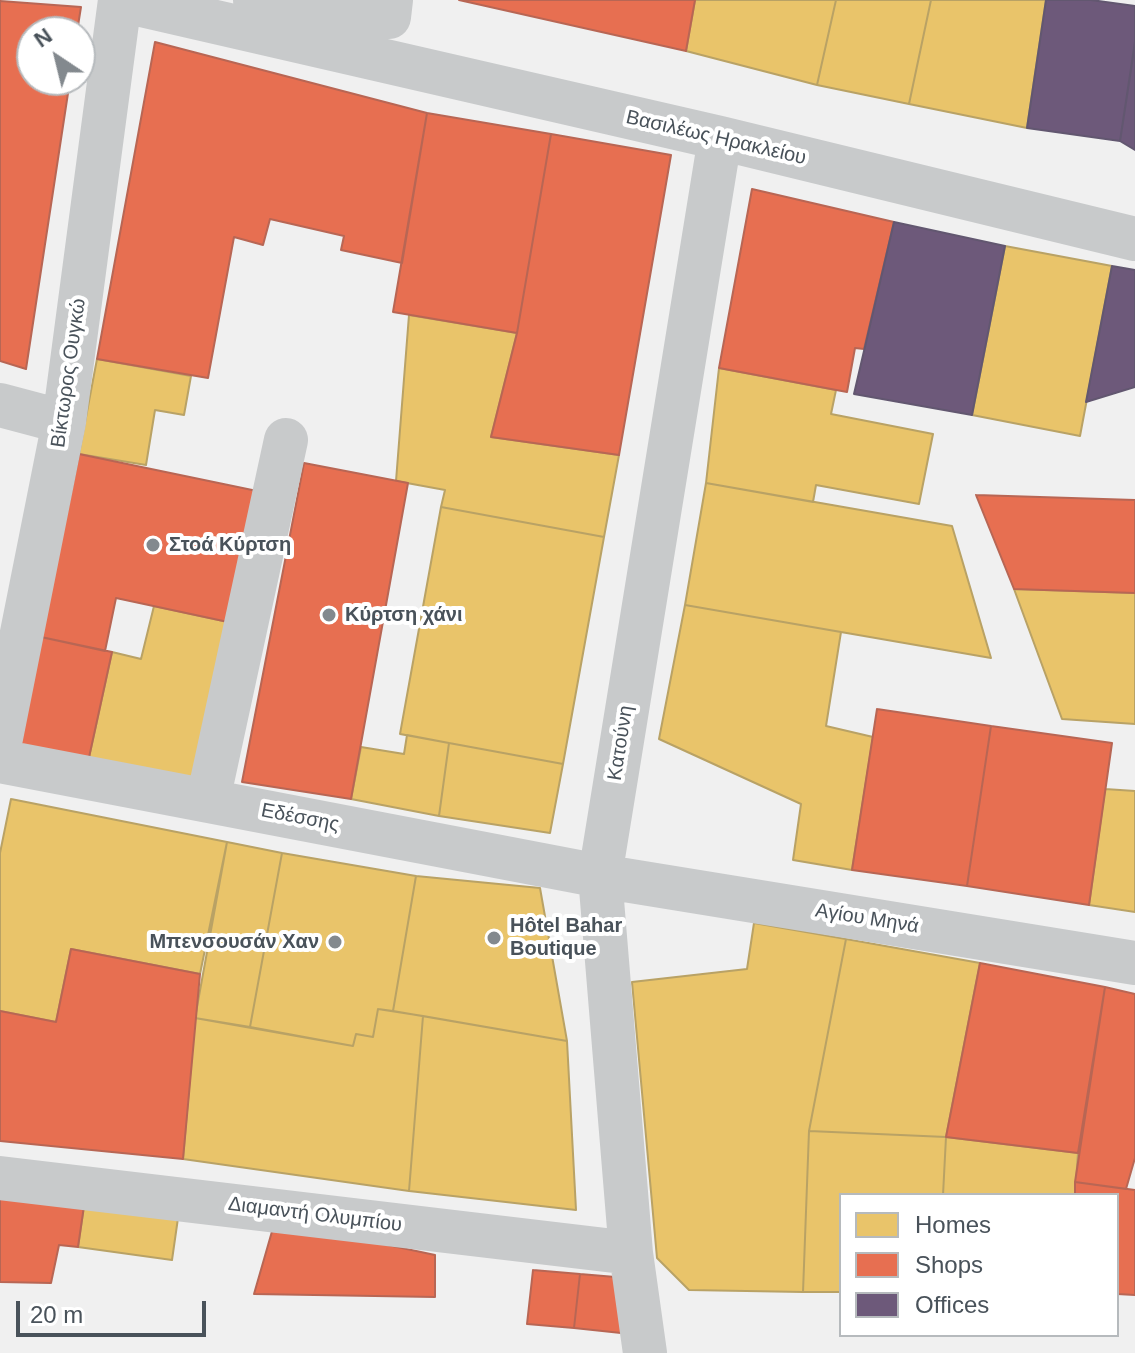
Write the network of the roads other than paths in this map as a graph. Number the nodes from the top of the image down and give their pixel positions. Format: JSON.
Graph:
{"nodes":[{"id":1,"x":120,"y":0,"type":"edge"},
{"id":2,"x":255,"y":0,"type":"edge"},
{"id":3,"x":391,"y":0,"type":"edge"},
{"id":4,"x":298,"y":16,"type":"edge"},
{"id":5,"x":720,"y":138,"type":"junction"},
{"id":6,"x":1135,"y":239,"type":"edge"},
{"id":7,"x":0,"y":405,"type":"edge"},
{"id":8,"x":64,"y":422,"type":"junction"},
{"id":9,"x":286,"y":440,"type":"dead end"},
{"id":10,"x":0,"y":743,"type":"edge"},
{"id":11,"x":0,"y":761,"type":"edge"},
{"id":12,"x":208,"y":800,"type":"junction"},
{"id":13,"x":600,"y":876,"type":"junction"},
{"id":14,"x":1135,"y":963,"type":"edge"},
{"id":15,"x":0,"y":1178,"type":"edge"},
{"id":16,"x":631,"y":1253,"type":"junction"},
{"id":17,"x":645,"y":1353,"type":"edge"}],
"edges":[{"from":1,"to":4,"type":"street"},
{"from":1,"to":8,"type":"street","name":"Βίκτωρος Ουγκώ"},
{"from":2,"to":4,"type":"street"},
{"from":3,"to":4,"type":"street"},
{"from":4,"to":5,"type":"street","name":"Βασιλέως Ηρακλείου"},
{"from":5,"to":6,"type":"street","name":"Βασιλέως Ηρακλείου"},
{"from":5,"to":13,"type":"street","name":"Κατούνη"},
{"from":7,"to":8,"type":"street"},
{"from":8,"to":10,"type":"street","name":"Βίκτωρος Ουγκώ"},
{"from":9,"to":12,"type":"street"},
{"from":11,"to":12,"type":"street","name":"Εδέσσης"},
{"from":12,"to":13,"type":"street","name":"Εδέσσης"},
{"from":13,"to":14,"type":"street","name":"Αγίου Μηνά"},
{"from":13,"to":16,"type":"street","name":"Κατούνη"},
{"from":15,"to":16,"type":"street","name":"Διαμαντή Ολυμπίου"},
{"from":16,"to":17,"type":"street","name":"Κατούνη"}]}
